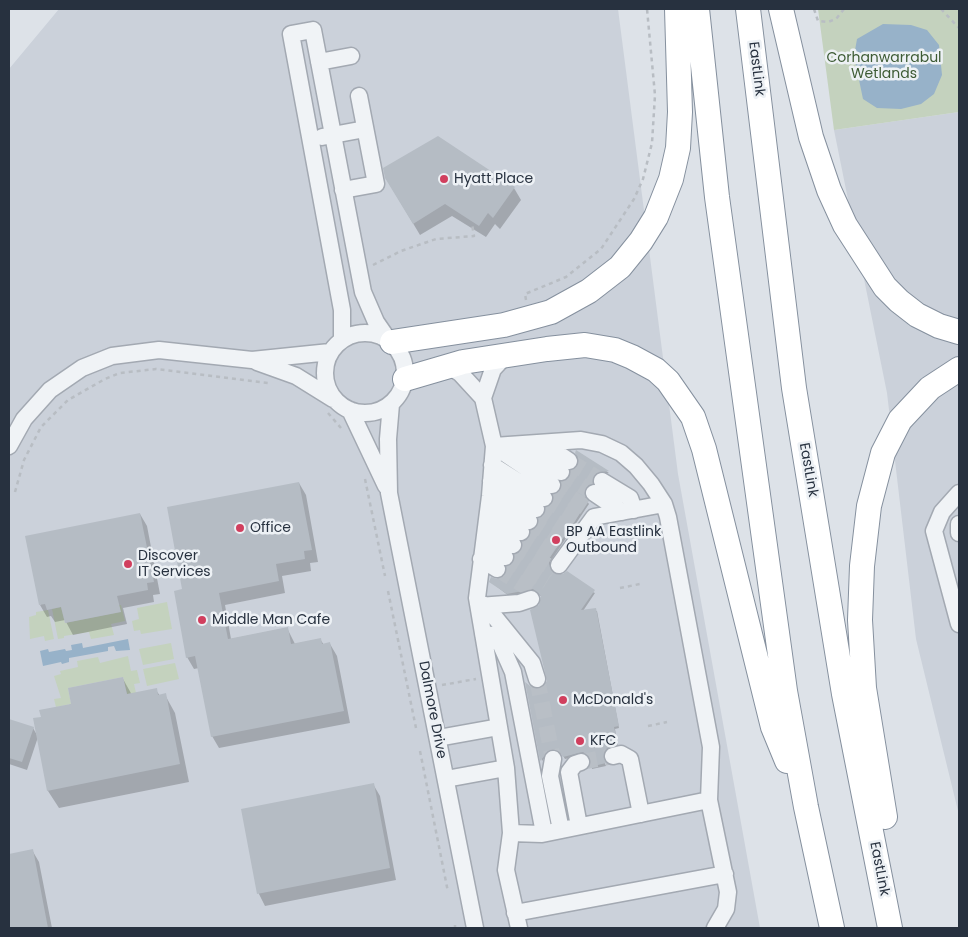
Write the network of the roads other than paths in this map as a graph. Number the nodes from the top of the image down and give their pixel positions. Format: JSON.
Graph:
{"nodes":[{"id":1,"x":677,"y":9,"type":"edge"},
{"id":2,"x":697,"y":9,"type":"edge"},
{"id":3,"x":748,"y":9,"type":"edge"},
{"id":4,"x":782,"y":9,"type":"edge"},
{"id":5,"x":351,"y":56,"type":"dead end"},
{"id":6,"x":319,"y":62,"type":"junction"},
{"id":7,"x":359,"y":96,"type":"dead end"},
{"id":8,"x":365,"y":129,"type":"junction"},
{"id":9,"x":333,"y":136,"type":"junction"},
{"id":10,"x":310,"y":140,"type":"junction"},
{"id":11,"x":343,"y":190,"type":"junction"},
{"id":12,"x":959,"y":332,"type":"edge"},
{"id":13,"x":342,"y":339,"type":"junction"},
{"id":14,"x":390,"y":340,"type":"junction"},
{"id":15,"x":330,"y":352,"type":"junction"},
{"id":16,"x":505,"y":356,"type":"junction"},
{"id":17,"x":252,"y":360,"type":"junction"},
{"id":18,"x":448,"y":366,"type":"junction"},
{"id":19,"x":959,"y":369,"type":"edge"},
{"id":20,"x":405,"y":379,"type":"junction"},
{"id":21,"x":483,"y":398,"type":"junction"},
{"id":22,"x":391,"y":404,"type":"junction"},
{"id":23,"x":337,"y":407,"type":"junction"},
{"id":24,"x":542,"y":443,"type":"junction"},
{"id":25,"x":519,"y":445,"type":"junction"},
{"id":26,"x":9,"y":446,"type":"edge"},
{"id":27,"x":494,"y":446,"type":"junction"},
{"id":28,"x":492,"y":465,"type":"junction"},
{"id":29,"x":389,"y":493,"type":"junction"},
{"id":30,"x":959,"y":494,"type":"edge"},
{"id":31,"x":490,"y":497,"type":"junction"},
{"id":32,"x":664,"y":504,"type":"junction"},
{"id":33,"x":628,"y":511,"type":"junction"},
{"id":34,"x":533,"y":515,"type":"junction"},
{"id":35,"x":959,"y":524,"type":"edge"},
{"id":36,"x":959,"y":533,"type":"edge"},
{"id":37,"x":484,"y":544,"type":"junction"},
{"id":38,"x":531,"y":600,"type":"dead end"},
{"id":39,"x":481,"y":606,"type":"junction"},
{"id":40,"x":959,"y":624,"type":"edge"},
{"id":41,"x":483,"y":634,"type":"junction"},
{"id":42,"x":537,"y":680,"type":"tunnel mouth"},
{"id":43,"x":499,"y":727,"type":"junction"},
{"id":44,"x":438,"y":738,"type":"junction"},
{"id":45,"x":613,"y":756,"type":"tunnel mouth"},
{"id":46,"x":553,"y":759,"type":"tunnel mouth"},
{"id":47,"x":582,"y":762,"type":"tunnel mouth"},
{"id":48,"x":506,"y":768,"type":"junction"},
{"id":49,"x":446,"y":779,"type":"junction"},
{"id":50,"x":709,"y":800,"type":"junction"},
{"id":51,"x":806,"y":807,"type":"junction"},
{"id":52,"x":641,"y":814,"type":"junction"},
{"id":53,"x":570,"y":828,"type":"junction"},
{"id":54,"x":511,"y":833,"type":"junction"},
{"id":55,"x":544,"y":833,"type":"junction"},
{"id":56,"x":879,"y":873,"type":"junction"},
{"id":57,"x":725,"y":874,"type":"junction"},
{"id":58,"x":517,"y":921,"type":"edge"},
{"id":59,"x":475,"y":928,"type":"edge"},
{"id":60,"x":715,"y":928,"type":"edge"},
{"id":61,"x":832,"y":928,"type":"edge"},
{"id":62,"x":890,"y":928,"type":"edge"}],
"edges":[{"from":1,"to":14,"type":"highway"},
{"from":2,"to":51,"type":"highway"},
{"from":3,"to":56,"type":"highway","name":"EastLink"},
{"from":4,"to":12,"type":"highway"},
{"from":5,"to":6,"type":"street"},
{"from":6,"to":9,"type":"street"},
{"from":6,"to":10,"type":"street"},
{"from":7,"to":8,"type":"street"},
{"from":8,"to":9,"type":"street"},
{"from":8,"to":11,"type":"street"},
{"from":9,"to":10,"type":"street"},
{"from":9,"to":11,"type":"street"},
{"from":10,"to":13,"type":"street"},
{"from":11,"to":14,"type":"street"},
{"from":13,"to":14,"type":"street"},
{"from":13,"to":15,"type":"street"},
{"from":14,"to":20,"type":"street"},
{"from":15,"to":17,"type":"street"},
{"from":15,"to":23,"type":"street"},
{"from":16,"to":18,"type":"highway"},
{"from":16,"to":21,"type":"street"},
{"from":16,"to":51,"type":"highway"},
{"from":17,"to":23,"type":"street"},
{"from":17,"to":26,"type":"street"},
{"from":18,"to":20,"type":"highway"},
{"from":18,"to":21,"type":"street"},
{"from":19,"to":56,"type":"highway"},
{"from":20,"to":22,"type":"street"},
{"from":21,"to":27,"type":"street"},
{"from":22,"to":23,"type":"street"},
{"from":22,"to":29,"type":"street","name":"Dalmore Drive"},
{"from":23,"to":29,"type":"street","name":"Dalmore Drive"},
{"from":24,"to":25,"type":"street"},
{"from":24,"to":32,"type":"street"},
{"from":24,"to":34,"type":"street"},
{"from":25,"to":27,"type":"street"},
{"from":25,"to":34,"type":"street"},
{"from":27,"to":28,"type":"street"},
{"from":27,"to":34,"type":"street"},
{"from":28,"to":31,"type":"street"},
{"from":28,"to":34,"type":"street"},
{"from":29,"to":44,"type":"street","name":"Dalmore Drive"},
{"from":30,"to":40,"type":"street"},
{"from":31,"to":34,"type":"street"},
{"from":31,"to":34,"type":"street"},
{"from":31,"to":37,"type":"street"},
{"from":32,"to":33,"type":"street"},
{"from":32,"to":50,"type":"street"},
{"from":33,"to":33,"type":"street"},
{"from":34,"to":37,"type":"street"},
{"from":34,"to":37,"type":"street"},
{"from":35,"to":36,"type":"street"},
{"from":37,"to":39,"type":"street"},
{"from":38,"to":39,"type":"street"},
{"from":39,"to":41,"type":"street"},
{"from":39,"to":42,"type":"street"},
{"from":41,"to":43,"type":"street"},
{"from":41,"to":55,"type":"street"},
{"from":43,"to":44,"type":"street"},
{"from":43,"to":48,"type":"street"},
{"from":44,"to":49,"type":"street","name":"Dalmore Drive"},
{"from":45,"to":52,"type":"street"},
{"from":46,"to":53,"type":"street"},
{"from":47,"to":53,"type":"street"},
{"from":48,"to":49,"type":"street"},
{"from":48,"to":54,"type":"street"},
{"from":49,"to":59,"type":"street","name":"Dalmore Drive"},
{"from":50,"to":52,"type":"street"},
{"from":50,"to":57,"type":"street"},
{"from":51,"to":61,"type":"highway"},
{"from":52,"to":53,"type":"street"},
{"from":53,"to":55,"type":"street"},
{"from":54,"to":55,"type":"street"},
{"from":54,"to":58,"type":"street"},
{"from":56,"to":62,"type":"highway","name":"EastLink"},
{"from":57,"to":58,"type":"street"},
{"from":57,"to":60,"type":"street"}]}
